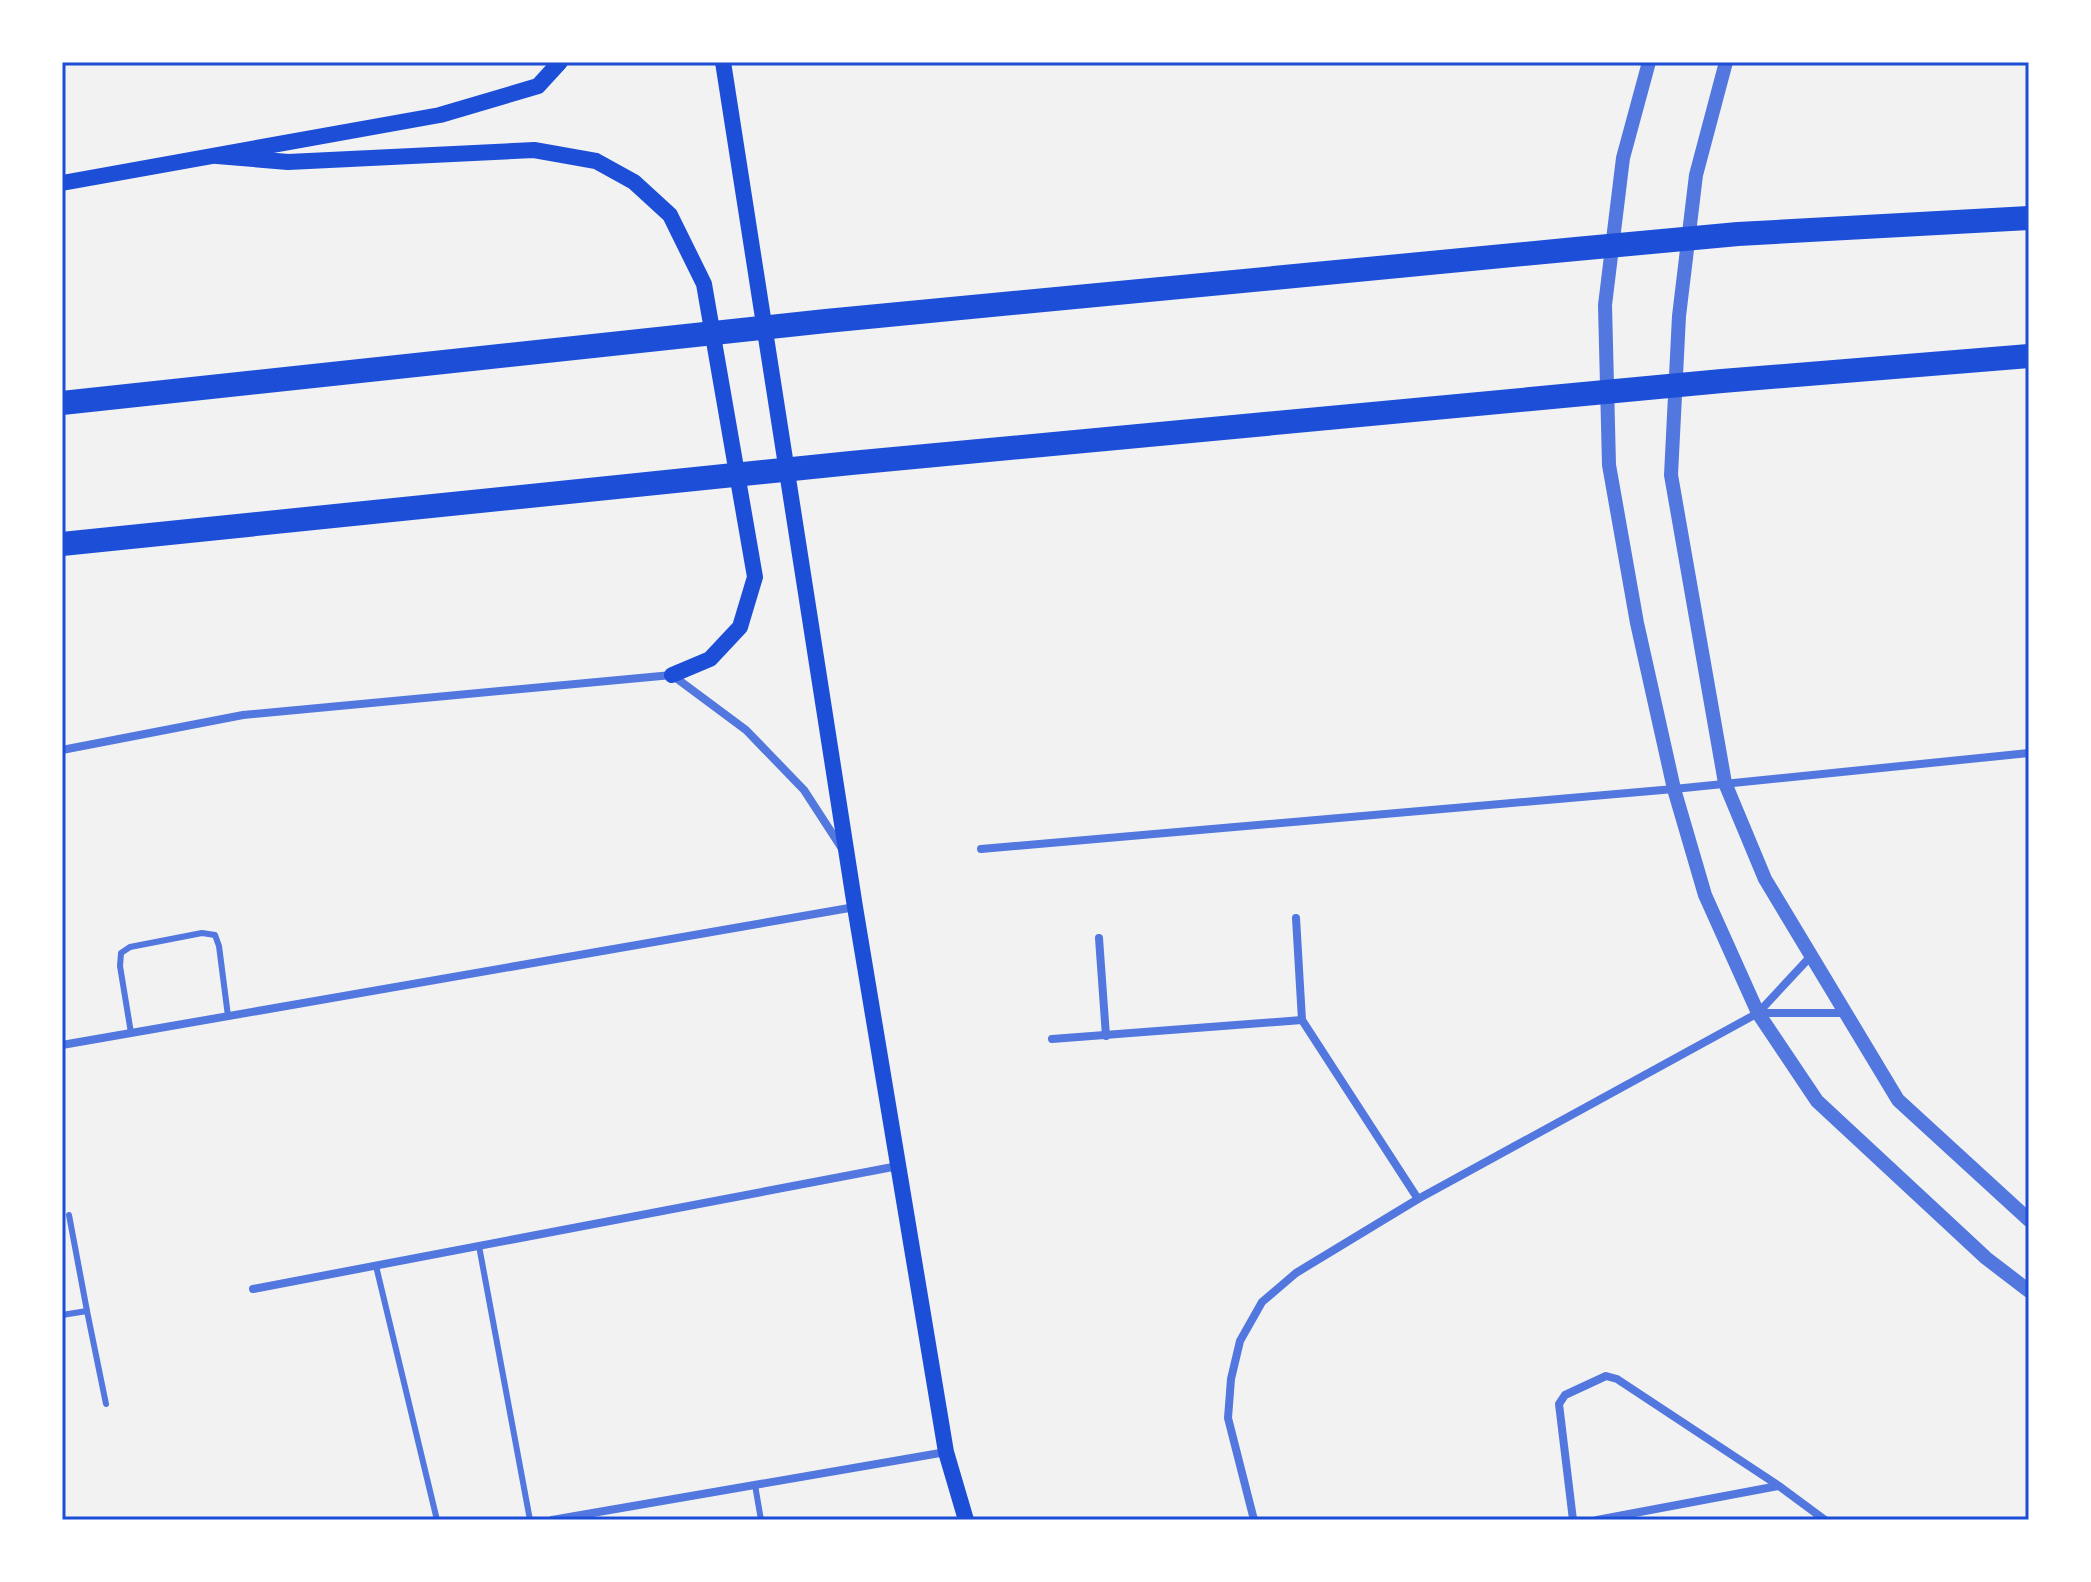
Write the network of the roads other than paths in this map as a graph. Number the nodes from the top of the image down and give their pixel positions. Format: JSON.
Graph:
{"nodes":[{"id":1,"x":560,"y":62,"type":"edge"},
{"id":2,"x":723,"y":62,"type":"edge"},
{"id":3,"x":1649,"y":62,"type":"edge"},
{"id":4,"x":1726,"y":62,"type":"edge"},
{"id":5,"x":217,"y":156,"type":"junction"},
{"id":6,"x":62,"y":183,"type":"edge"},
{"id":7,"x":2029,"y":218,"type":"edge"},
{"id":8,"x":2029,"y":356,"type":"edge"},
{"id":9,"x":62,"y":403,"type":"edge"},
{"id":10,"x":62,"y":544,"type":"edge"},
{"id":11,"x":672,"y":675,"type":"junction"},
{"id":12,"x":62,"y":750,"type":"edge"},
{"id":13,"x":2029,"y":753,"type":"edge"},
{"id":14,"x":1725,"y":783,"type":"junction"},
{"id":15,"x":1674,"y":789,"type":"junction"},
{"id":16,"x":981,"y":849,"type":"dead end"},
{"id":17,"x":847,"y":857,"type":"junction"},
{"id":18,"x":855,"y":907,"type":"junction"},
{"id":19,"x":1296,"y":918,"type":"dead end"},
{"id":20,"x":1099,"y":938,"type":"dead end"},
{"id":21,"x":1811,"y":956,"type":"junction"},
{"id":22,"x":1758,"y":1013,"type":"junction"},
{"id":23,"x":1846,"y":1013,"type":"junction"},
{"id":24,"x":228,"y":1016,"type":"junction"},
{"id":25,"x":1302,"y":1020,"type":"junction"},
{"id":26,"x":131,"y":1033,"type":"junction"},
{"id":27,"x":1106,"y":1036,"type":"junction"},
{"id":28,"x":1052,"y":1039,"type":"dead end"},
{"id":29,"x":62,"y":1045,"type":"edge"},
{"id":30,"x":898,"y":1166,"type":"junction"},
{"id":31,"x":1418,"y":1199,"type":"junction"},
{"id":32,"x":69,"y":1215,"type":"dead end"},
{"id":33,"x":2029,"y":1220,"type":"edge"},
{"id":34,"x":479,"y":1246,"type":"junction"},
{"id":35,"x":376,"y":1266,"type":"junction"},
{"id":36,"x":253,"y":1289,"type":"dead end"},
{"id":37,"x":2029,"y":1291,"type":"edge"},
{"id":38,"x":87,"y":1311,"type":"junction"},
{"id":39,"x":62,"y":1315,"type":"edge"},
{"id":40,"x":106,"y":1404,"type":"dead end"},
{"id":41,"x":946,"y":1452,"type":"junction"},
{"id":42,"x":755,"y":1485,"type":"junction"},
{"id":43,"x":1779,"y":1486,"type":"junction"},
{"id":44,"x":437,"y":1520,"type":"edge"},
{"id":45,"x":530,"y":1520,"type":"edge"},
{"id":46,"x":552,"y":1520,"type":"edge"},
{"id":47,"x":761,"y":1520,"type":"edge"},
{"id":48,"x":966,"y":1520,"type":"edge"},
{"id":49,"x":1254,"y":1520,"type":"edge"},
{"id":50,"x":1573,"y":1520,"type":"edge"},
{"id":51,"x":1597,"y":1520,"type":"edge"},
{"id":52,"x":1825,"y":1520,"type":"edge"}],
"edges":[{"from":1,"to":5,"type":"main road"},
{"from":2,"to":17,"type":"main road"},
{"from":3,"to":15,"type":"street"},
{"from":4,"to":14,"type":"street"},
{"from":5,"to":6,"type":"main road"},
{"from":5,"to":11,"type":"main road"},
{"from":7,"to":9,"type":"highway"},
{"from":8,"to":10,"type":"highway"},
{"from":11,"to":12,"type":"street"},
{"from":11,"to":17,"type":"street"},
{"from":13,"to":14,"type":"street"},
{"from":14,"to":15,"type":"street"},
{"from":14,"to":21,"type":"street"},
{"from":15,"to":16,"type":"street"},
{"from":15,"to":22,"type":"street"},
{"from":17,"to":18,"type":"main road"},
{"from":18,"to":24,"type":"street"},
{"from":18,"to":30,"type":"main road"},
{"from":19,"to":25,"type":"street"},
{"from":20,"to":27,"type":"street"},
{"from":21,"to":22,"type":"street"},
{"from":21,"to":23,"type":"street"},
{"from":22,"to":23,"type":"street"},
{"from":22,"to":31,"type":"street"},
{"from":22,"to":37,"type":"street"},
{"from":23,"to":33,"type":"street"},
{"from":24,"to":26,"type":"street"},
{"from":24,"to":26,"type":"lane"},
{"from":25,"to":27,"type":"street"},
{"from":25,"to":31,"type":"street"},
{"from":26,"to":29,"type":"street"},
{"from":27,"to":28,"type":"street"},
{"from":30,"to":34,"type":"street"},
{"from":30,"to":41,"type":"main road"},
{"from":31,"to":49,"type":"street"},
{"from":32,"to":38,"type":"lane"},
{"from":34,"to":35,"type":"street"},
{"from":34,"to":45,"type":"lane"},
{"from":35,"to":36,"type":"street"},
{"from":35,"to":44,"type":"lane"},
{"from":38,"to":39,"type":"lane"},
{"from":38,"to":40,"type":"lane"},
{"from":41,"to":42,"type":"street"},
{"from":41,"to":48,"type":"main road"},
{"from":42,"to":46,"type":"street"},
{"from":42,"to":47,"type":"lane"},
{"from":43,"to":50,"type":"street"},
{"from":43,"to":51,"type":"street"},
{"from":43,"to":52,"type":"street"}]}
